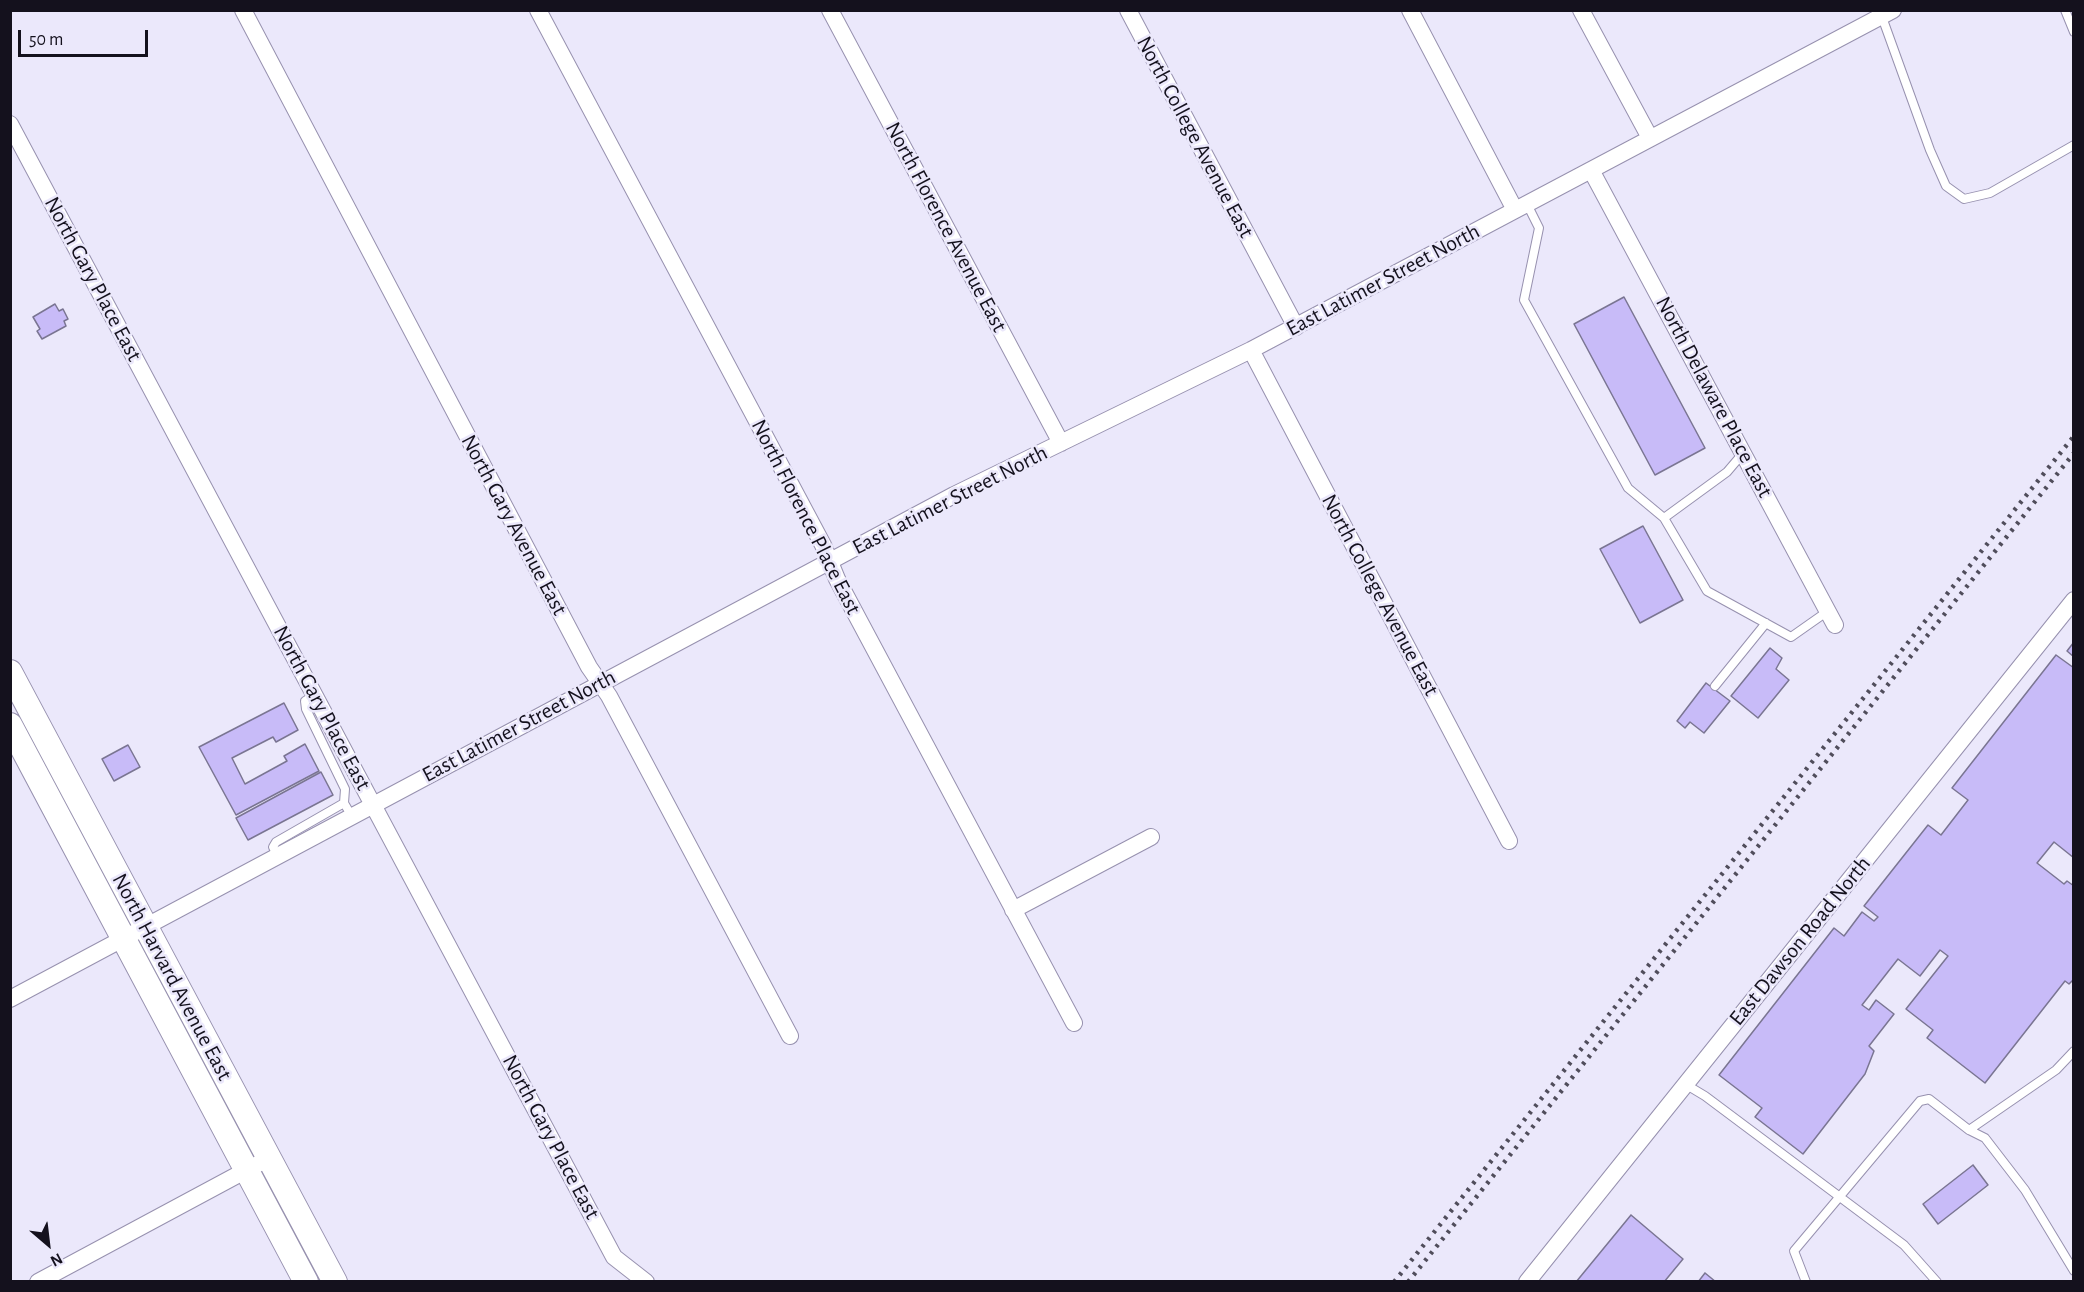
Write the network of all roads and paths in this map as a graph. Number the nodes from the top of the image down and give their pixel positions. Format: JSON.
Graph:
{"nodes":[{"id":1,"x":243,"y":10,"type":"edge"},
{"id":2,"x":538,"y":10,"type":"edge"},
{"id":3,"x":830,"y":10,"type":"edge"},
{"id":4,"x":1128,"y":10,"type":"edge"},
{"id":5,"x":1410,"y":10,"type":"edge"},
{"id":6,"x":1581,"y":10,"type":"edge"},
{"id":7,"x":2065,"y":10,"type":"edge"},
{"id":8,"x":1885,"y":13,"type":"edge"},
{"id":9,"x":2073,"y":32,"type":"edge"},
{"id":10,"x":10,"y":124,"type":"edge"},
{"id":11,"x":1650,"y":138,"type":"junction"},
{"id":12,"x":2073,"y":146,"type":"edge"},
{"id":13,"x":1591,"y":170,"type":"junction"},
{"id":14,"x":1521,"y":207,"type":"junction"},
{"id":15,"x":1296,"y":327,"type":"junction"},
{"id":16,"x":1251,"y":350,"type":"junction"},
{"id":17,"x":1061,"y":443,"type":"junction"},
{"id":18,"x":1744,"y":452,"type":"junction"},
{"id":19,"x":1664,"y":518,"type":"junction"},
{"id":20,"x":830,"y":562,"type":"junction"},
{"id":21,"x":2073,"y":600,"type":"edge"},
{"id":22,"x":1831,"y":618,"type":"joint"},
{"id":23,"x":1766,"y":623,"type":"junction"},
{"id":24,"x":10,"y":672,"type":"edge"},
{"id":25,"x":600,"y":683,"type":"junction"},
{"id":26,"x":1715,"y":686,"type":"dead end"},
{"id":27,"x":315,"y":696,"type":"junction"},
{"id":28,"x":16,"y":697,"type":"edge"},
{"id":29,"x":10,"y":725,"type":"edge"},
{"id":30,"x":374,"y":803,"type":"junction"},
{"id":31,"x":347,"y":809,"type":"junction"},
{"id":32,"x":1151,"y":837,"type":"dead end"},
{"id":33,"x":1509,"y":841,"type":"dead end"},
{"id":34,"x":1013,"y":910,"type":"junction"},
{"id":35,"x":146,"y":926,"type":"junction"},
{"id":36,"x":124,"y":938,"type":"junction"},
{"id":37,"x":10,"y":999,"type":"edge"},
{"id":38,"x":1074,"y":1023,"type":"dead end"},
{"id":39,"x":790,"y":1036,"type":"dead end"},
{"id":40,"x":2073,"y":1051,"type":"edge"},
{"id":41,"x":1685,"y":1084,"type":"junction"},
{"id":42,"x":1969,"y":1130,"type":"junction"},
{"id":43,"x":269,"y":1158,"type":"junction"},
{"id":44,"x":246,"y":1170,"type":"junction"},
{"id":45,"x":1840,"y":1198,"type":"junction"},
{"id":46,"x":2073,"y":1271,"type":"edge"},
{"id":47,"x":38,"y":1281,"type":"edge"},
{"id":48,"x":306,"y":1281,"type":"edge"},
{"id":49,"x":335,"y":1281,"type":"edge"},
{"id":50,"x":646,"y":1281,"type":"edge"},
{"id":51,"x":1527,"y":1281,"type":"edge"},
{"id":52,"x":1806,"y":1281,"type":"edge"},
{"id":53,"x":1937,"y":1281,"type":"edge"}],
"edges":[{"from":1,"to":25,"type":"street","name":"North Gary Avenue East"},
{"from":2,"to":20,"type":"street","name":"North Florence Place East"},
{"from":3,"to":17,"type":"street","name":"North Florence Avenue East"},
{"from":4,"to":15,"type":"street","name":"North College Avenue East"},
{"from":5,"to":14,"type":"street"},
{"from":6,"to":11,"type":"street"},
{"from":7,"to":9,"type":"lane"},
{"from":8,"to":11,"type":"street","name":"East Latimer Street North"},
{"from":8,"to":12,"type":"lane"},
{"from":10,"to":27,"type":"street","name":"North Gary Place East"},
{"from":11,"to":13,"type":"street","name":"East Latimer Street North"},
{"from":13,"to":14,"type":"street","name":"East Latimer Street North"},
{"from":13,"to":18,"type":"street","name":"North Delaware Place East"},
{"from":14,"to":15,"type":"street","name":"East Latimer Street North"},
{"from":14,"to":19,"type":"lane"},
{"from":15,"to":16,"type":"street","name":"East Latimer Street North"},
{"from":16,"to":17,"type":"street","name":"East Latimer Street North"},
{"from":16,"to":33,"type":"street","name":"North College Avenue East"},
{"from":17,"to":20,"type":"street","name":"East Latimer Street North"},
{"from":18,"to":19,"type":"lane"},
{"from":18,"to":22,"type":"street","name":"North Delaware Place East"},
{"from":19,"to":23,"type":"lane"},
{"from":20,"to":25,"type":"street","name":"East Latimer Street North"},
{"from":20,"to":34,"type":"street","name":"North Florence Place East"},
{"from":21,"to":41,"type":"street","name":"East Dawson Road North"},
{"from":22,"to":23,"type":"lane"},
{"from":23,"to":26,"type":"lane"},
{"from":24,"to":28,"type":"main road","name":"North Harvard Avenue East"},
{"from":25,"to":30,"type":"street","name":"East Latimer Street North"},
{"from":25,"to":39,"type":"street","name":"North Gary Avenue East"},
{"from":27,"to":30,"type":"street","name":"North Gary Place East"},
{"from":27,"to":31,"type":"lane"},
{"from":28,"to":35,"type":"main road","name":"North Harvard Avenue East"},
{"from":29,"to":36,"type":"main road","name":"North Harvard Avenue East"},
{"from":30,"to":31,"type":"street","name":"East Latimer Street North"},
{"from":30,"to":50,"type":"street","name":"North Gary Place East"},
{"from":31,"to":35,"type":"street","name":"East Latimer Street North"},
{"from":32,"to":34,"type":"street"},
{"from":34,"to":38,"type":"street","name":"North Florence Place East"},
{"from":35,"to":36,"type":"street","name":"East Latimer Street North"},
{"from":35,"to":43,"type":"main road","name":"North Harvard Avenue East"},
{"from":36,"to":37,"type":"street","name":"East Latimer Street North"},
{"from":36,"to":44,"type":"main road","name":"North Harvard Avenue East"},
{"from":40,"to":42,"type":"lane"},
{"from":41,"to":45,"type":"lane"},
{"from":41,"to":51,"type":"street","name":"East Dawson Road North"},
{"from":42,"to":45,"type":"lane"},
{"from":42,"to":46,"type":"lane"},
{"from":43,"to":44,"type":"street"},
{"from":43,"to":49,"type":"main road","name":"North Harvard Avenue East"},
{"from":44,"to":47,"type":"street"},
{"from":44,"to":48,"type":"main road","name":"North Harvard Avenue East"},
{"from":45,"to":52,"type":"lane"},
{"from":45,"to":53,"type":"lane"}]}
